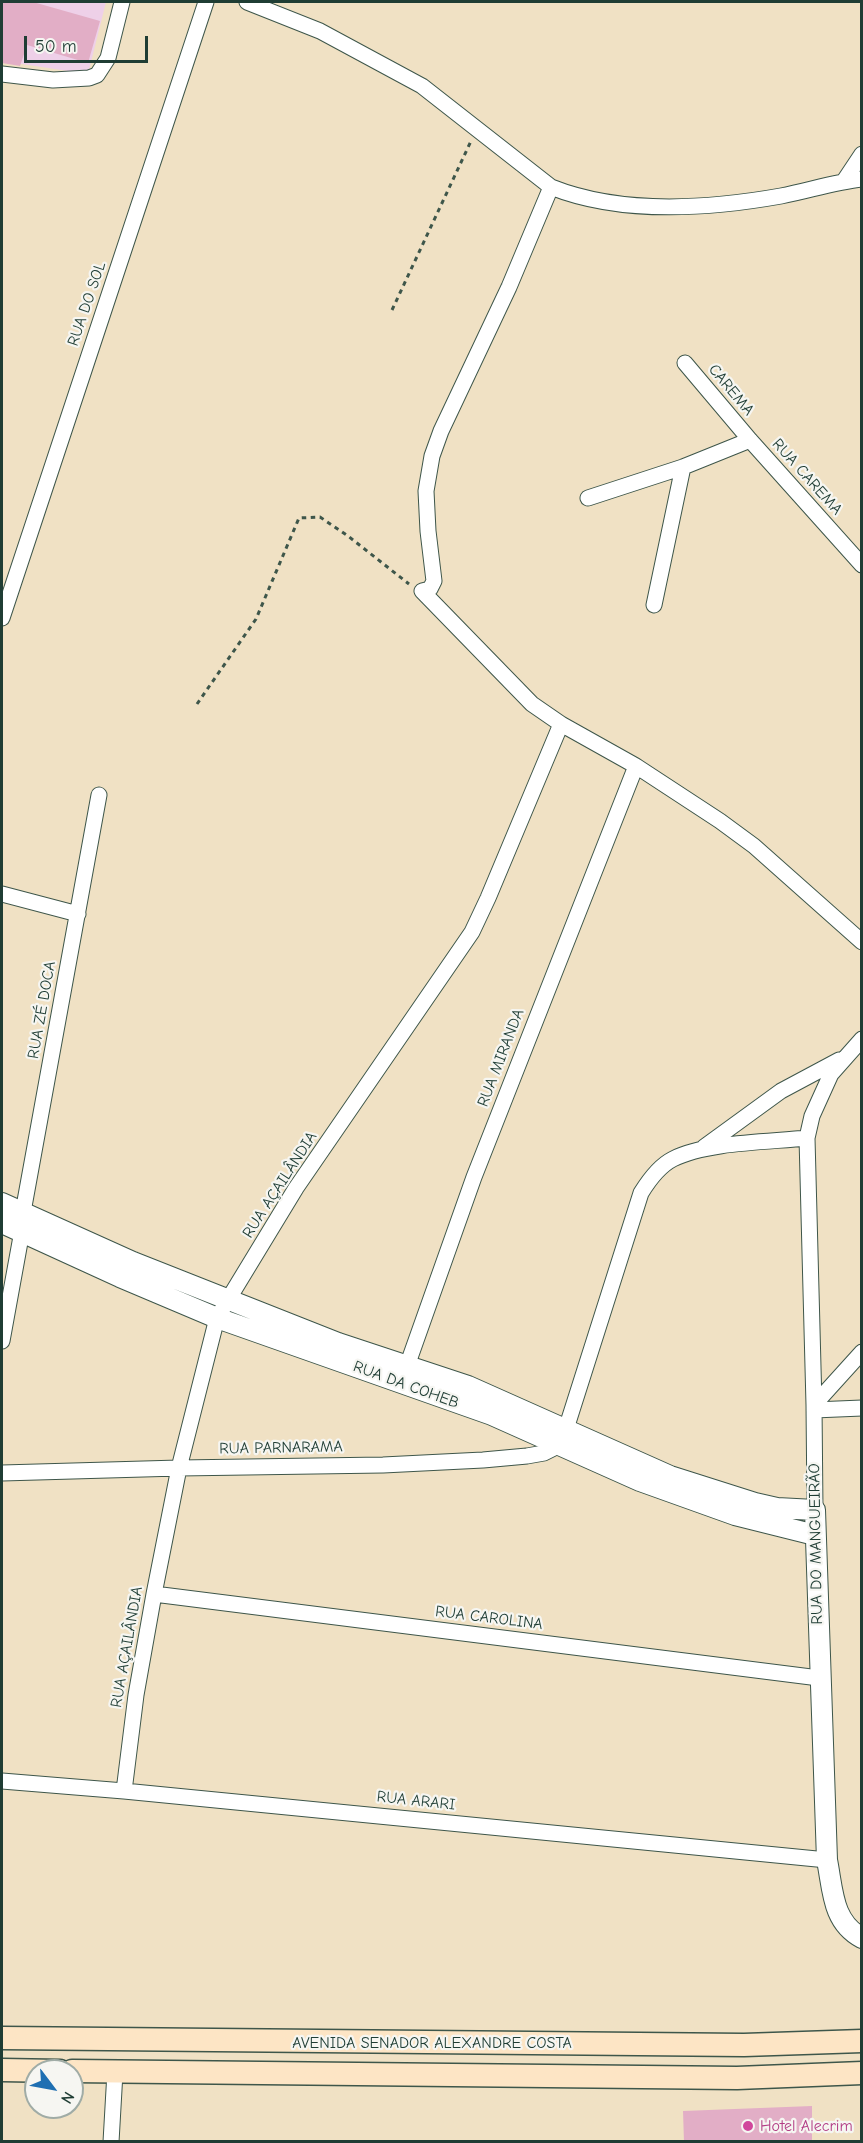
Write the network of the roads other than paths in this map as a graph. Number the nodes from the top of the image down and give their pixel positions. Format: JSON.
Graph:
{"nodes":[{"id":1,"x":122,"y":2,"type":"edge"},
{"id":2,"x":206,"y":2,"type":"edge"},
{"id":3,"x":246,"y":2,"type":"edge"},
{"id":4,"x":2,"y":74,"type":"edge"},
{"id":5,"x":861,"y":154,"type":"edge"},
{"id":6,"x":861,"y":179,"type":"edge"},
{"id":7,"x":844,"y":181,"type":"junction"},
{"id":8,"x":551,"y":187,"type":"junction"},
{"id":9,"x":685,"y":363,"type":"dead end"},
{"id":10,"x":750,"y":440,"type":"junction"},
{"id":11,"x":683,"y":466,"type":"junction"},
{"id":12,"x":588,"y":498,"type":"dead end"},
{"id":13,"x":861,"y":565,"type":"edge"},
{"id":14,"x":654,"y":605,"type":"dead end"},
{"id":15,"x":2,"y":618,"type":"edge"},
{"id":16,"x":561,"y":724,"type":"junction"},
{"id":17,"x":636,"y":766,"type":"junction"},
{"id":18,"x":99,"y":795,"type":"dead end"},
{"id":19,"x":2,"y":894,"type":"edge"},
{"id":20,"x":78,"y":914,"type":"junction"},
{"id":21,"x":861,"y":942,"type":"edge"},
{"id":22,"x":861,"y":1039,"type":"edge"},
{"id":23,"x":847,"y":1056,"type":"junction"},
{"id":24,"x":807,"y":1138,"type":"junction"},
{"id":25,"x":702,"y":1149,"type":"junction"},
{"id":26,"x":2,"y":1203,"type":"edge"},
{"id":27,"x":22,"y":1222,"type":"junction"},
{"id":28,"x":2,"y":1223,"type":"edge"},
{"id":29,"x":229,"y":1300,"type":"junction"},
{"id":30,"x":217,"y":1318,"type":"junction"},
{"id":31,"x":2,"y":1341,"type":"edge"},
{"id":32,"x":861,"y":1352,"type":"edge"},
{"id":33,"x":407,"y":1366,"type":"junction"},
{"id":34,"x":814,"y":1407,"type":"junction"},
{"id":35,"x":861,"y":1408,"type":"edge"},
{"id":36,"x":562,"y":1437,"type":"junction"},
{"id":37,"x":179,"y":1467,"type":"junction"},
{"id":38,"x":2,"y":1473,"type":"edge"},
{"id":39,"x":815,"y":1510,"type":"junction"},
{"id":40,"x":815,"y":1534,"type":"junction"},
{"id":41,"x":154,"y":1594,"type":"junction"},
{"id":42,"x":819,"y":1677,"type":"junction"},
{"id":43,"x":2,"y":1781,"type":"edge"},
{"id":44,"x":124,"y":1791,"type":"junction"},
{"id":45,"x":826,"y":1860,"type":"junction"},
{"id":46,"x":861,"y":1938,"type":"edge"},
{"id":47,"x":2,"y":2038,"type":"edge"},
{"id":48,"x":861,"y":2041,"type":"edge"},
{"id":49,"x":666,"y":2044,"type":"junction"},
{"id":50,"x":2,"y":2070,"type":"edge"},
{"id":51,"x":24,"y":2070,"type":"edge"},
{"id":52,"x":84,"y":2071,"type":"edge"},
{"id":53,"x":115,"y":2072,"type":"junction"},
{"id":54,"x":861,"y":2073,"type":"edge"},
{"id":55,"x":665,"y":2077,"type":"junction"},
{"id":56,"x":111,"y":2142,"type":"edge"}],
"edges":[{"from":1,"to":4,"type":"street"},
{"from":2,"to":15,"type":"street","name":"RUA DO SOL"},
{"from":3,"to":8,"type":"street"},
{"from":5,"to":7,"type":"street"},
{"from":6,"to":7,"type":"street"},
{"from":7,"to":8,"type":"street"},
{"from":8,"to":16,"type":"street"},
{"from":9,"to":10,"type":"street","name":"CAREMA"},
{"from":10,"to":11,"type":"street","name":"CAREMA"},
{"from":10,"to":13,"type":"street","name":"RUA CAREMA"},
{"from":11,"to":12,"type":"street","name":"CAREMA"},
{"from":11,"to":14,"type":"street"},
{"from":16,"to":17,"type":"street"},
{"from":16,"to":29,"type":"street","name":"RUA AÇAILÂNDIA"},
{"from":17,"to":21,"type":"street"},
{"from":17,"to":33,"type":"street","name":"RUA MIRANDA"},
{"from":18,"to":20,"type":"street","name":"RUA ZÉ DOCA"},
{"from":19,"to":20,"type":"street"},
{"from":20,"to":27,"type":"street","name":"RUA ZÉ DOCA"},
{"from":22,"to":23,"type":"street","name":"RUA DO MANGUEIRÃO"},
{"from":23,"to":24,"type":"street","name":"RUA DO MANGUEIRÃO"},
{"from":23,"to":25,"type":"street"},
{"from":24,"to":25,"type":"street"},
{"from":24,"to":34,"type":"street","name":"RUA DO MANGUEIRÃO"},
{"from":25,"to":36,"type":"street"},
{"from":26,"to":27,"type":"street","name":"RUA DA COHEB"},
{"from":27,"to":28,"type":"street","name":"RUA DA COHEB"},
{"from":27,"to":29,"type":"street","name":"RUA DA COHEB"},
{"from":27,"to":30,"type":"street","name":"RUA DA COHEB"},
{"from":27,"to":31,"type":"street","name":"RUA ZÉ DOCA"},
{"from":29,"to":30,"type":"street","name":"RUA AÇAILÂNDIA"},
{"from":29,"to":33,"type":"street","name":"RUA DA COHEB"},
{"from":30,"to":36,"type":"street","name":"RUA DA COHEB"},
{"from":30,"to":37,"type":"street","name":"RUA AÇAILÂNDIA"},
{"from":32,"to":34,"type":"street"},
{"from":33,"to":36,"type":"street","name":"RUA DA COHEB"},
{"from":34,"to":35,"type":"street"},
{"from":34,"to":39,"type":"street","name":"RUA DO MANGUEIRÃO"},
{"from":36,"to":37,"type":"street","name":"RUA PARNARAMA"},
{"from":36,"to":39,"type":"street","name":"RUA DA COHEB"},
{"from":36,"to":40,"type":"street","name":"RUA DA COHEB"},
{"from":37,"to":38,"type":"street","name":"RUA PARNARAMA"},
{"from":37,"to":41,"type":"street","name":"RUA AÇAILÂNDIA"},
{"from":39,"to":40,"type":"street","name":"RUA DO MANGUEIRÃO"},
{"from":40,"to":42,"type":"street","name":"RUA DO MANGUEIRÃO"},
{"from":41,"to":42,"type":"street","name":"RUA CAROLINA"},
{"from":41,"to":44,"type":"street","name":"RUA AÇAILÂNDIA"},
{"from":42,"to":45,"type":"street","name":"RUA DO MANGUEIRÃO"},
{"from":43,"to":44,"type":"street","name":"RUA ARARI"},
{"from":44,"to":45,"type":"street","name":"RUA ARARI"},
{"from":45,"to":46,"type":"street","name":"RUA DO MANGUEIRÃO"},
{"from":47,"to":49,"type":"main road","name":"AVENIDA SENADOR ALEXANDRE COSTA"},
{"from":48,"to":49,"type":"main road","name":"AVENIDA SENADOR ALEXANDRE COSTA"},
{"from":49,"to":55,"type":"main road"},
{"from":50,"to":51,"type":"main road"},
{"from":52,"to":53,"type":"main road","name":"AVENIDA SENADOR ALEXANDRE COSTA"},
{"from":53,"to":55,"type":"main road","name":"AVENIDA SENADOR ALEXANDRE COSTA"},
{"from":53,"to":56,"type":"street"},
{"from":54,"to":55,"type":"main road","name":"AVENIDA SENADOR ALEXANDRE COSTA"}]}
